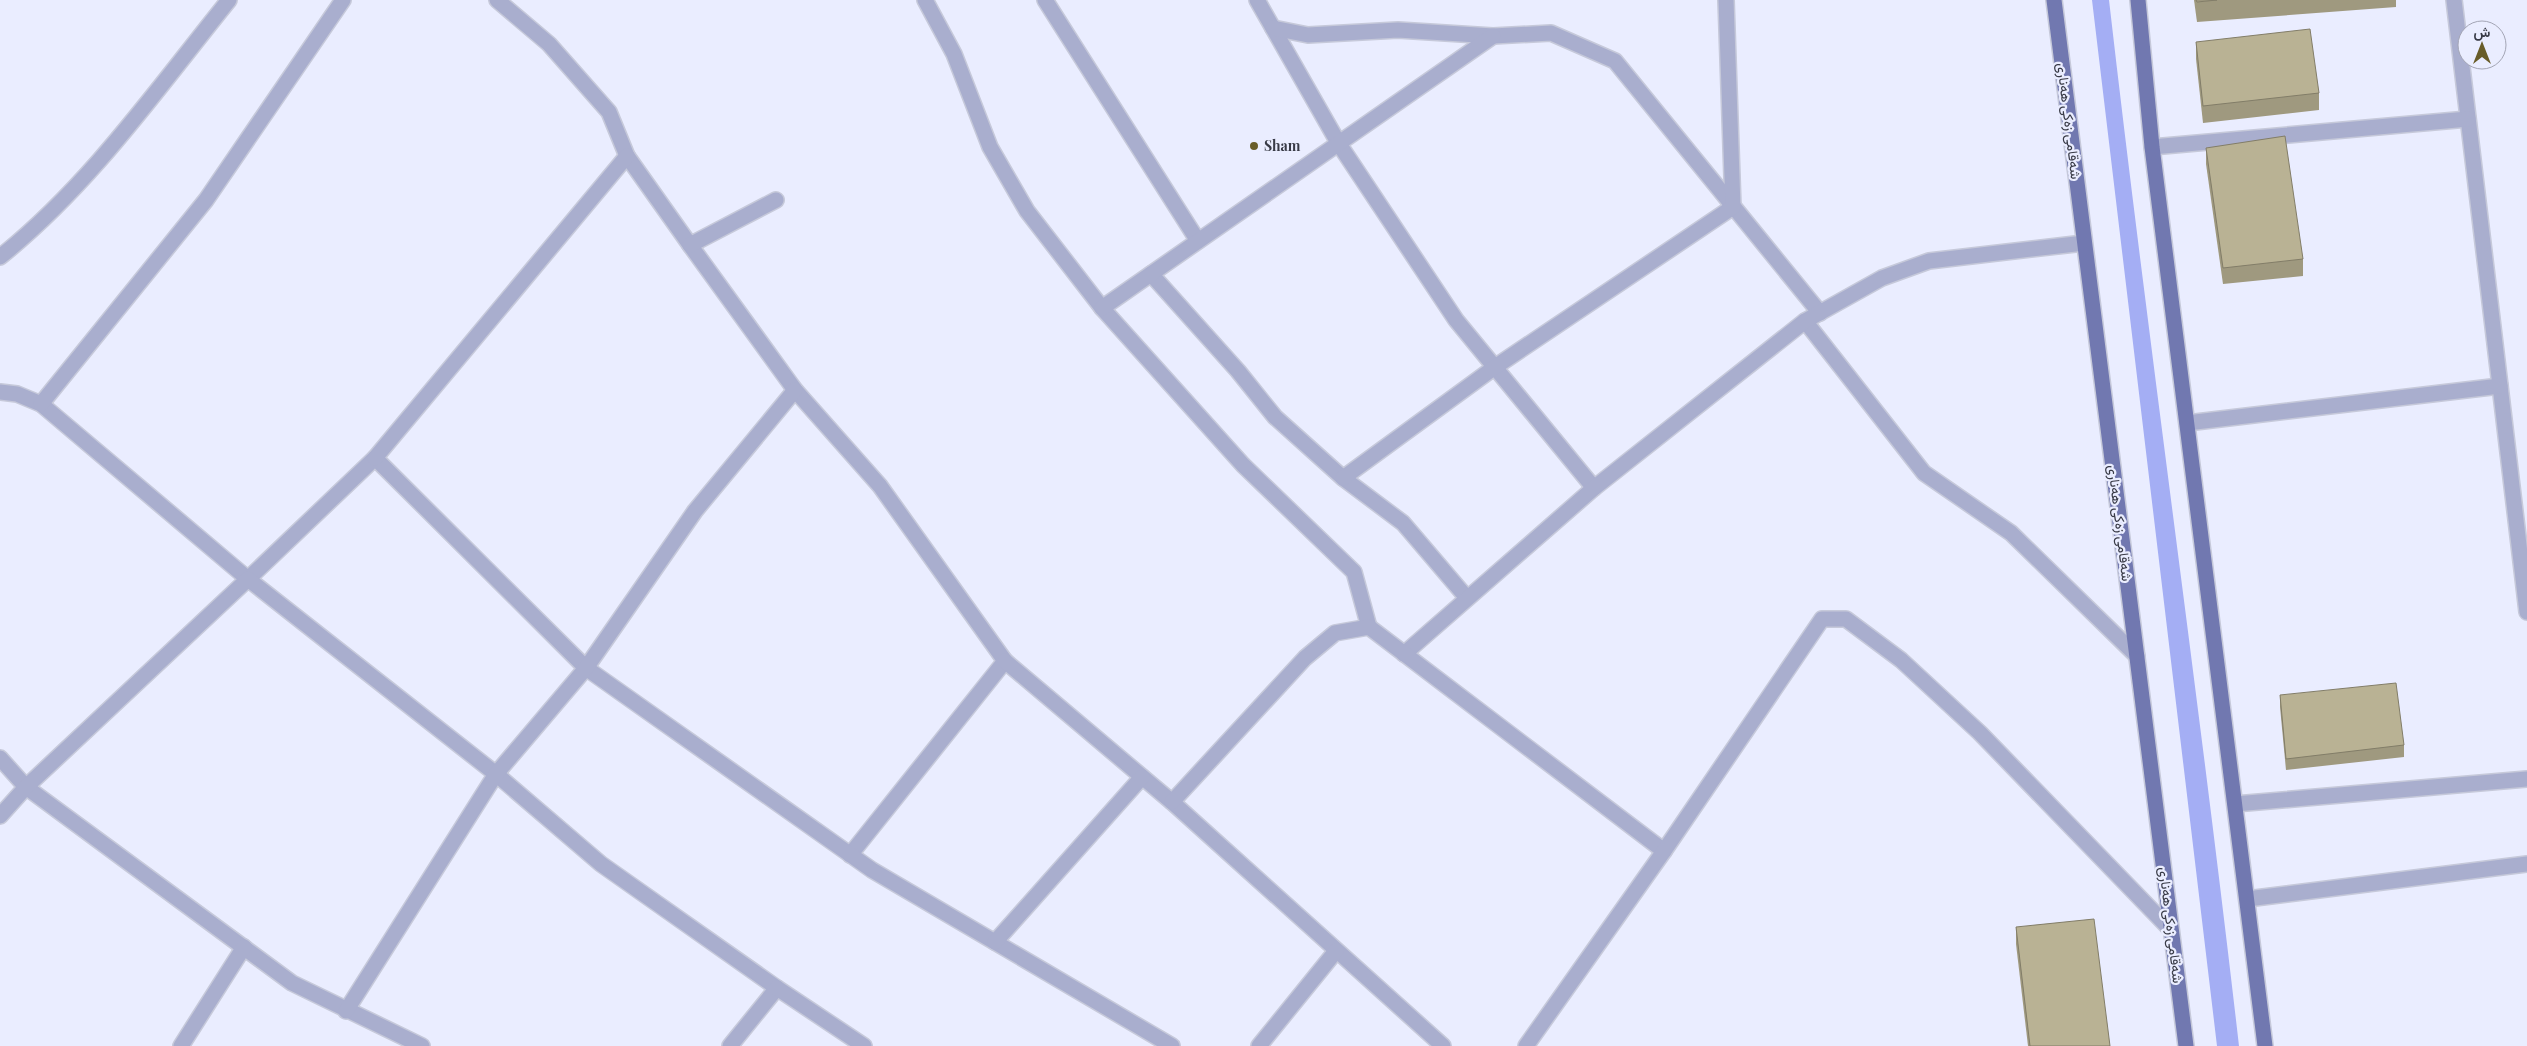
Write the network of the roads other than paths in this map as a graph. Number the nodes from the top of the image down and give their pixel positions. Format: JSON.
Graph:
{"nodes":[{"id":1,"x":229,"y":0,"type":"edge"},
{"id":2,"x":343,"y":0,"type":"edge"},
{"id":3,"x":497,"y":0,"type":"edge"},
{"id":4,"x":925,"y":0,"type":"edge"},
{"id":5,"x":1045,"y":0,"type":"edge"},
{"id":6,"x":1257,"y":0,"type":"edge"},
{"id":7,"x":1726,"y":0,"type":"edge"},
{"id":8,"x":2054,"y":0,"type":"edge"},
{"id":9,"x":2138,"y":0,"type":"edge"},
{"id":10,"x":2454,"y":0,"type":"edge"},
{"id":11,"x":1273,"y":28,"type":"junction"},
{"id":12,"x":1493,"y":36,"type":"junction"},
{"id":13,"x":2468,"y":119,"type":"junction"},
{"id":14,"x":1339,"y":144,"type":"junction"},
{"id":15,"x":2152,"y":147,"type":"junction"},
{"id":16,"x":627,"y":156,"type":"junction"},
{"id":17,"x":776,"y":200,"type":"dead end"},
{"id":18,"x":1733,"y":207,"type":"junction"},
{"id":19,"x":1198,"y":241,"type":"junction"},
{"id":20,"x":2084,"y":243,"type":"junction"},
{"id":21,"x":690,"y":245,"type":"junction"},
{"id":22,"x":0,"y":257,"type":"edge"},
{"id":23,"x":1151,"y":274,"type":"junction"},
{"id":24,"x":1102,"y":308,"type":"junction"},
{"id":25,"x":1820,"y":313,"type":"junction"},
{"id":26,"x":1805,"y":321,"type":"junction"},
{"id":27,"x":1495,"y":367,"type":"junction"},
{"id":28,"x":2500,"y":386,"type":"junction"},
{"id":29,"x":795,"y":390,"type":"junction"},
{"id":30,"x":0,"y":392,"type":"edge"},
{"id":31,"x":41,"y":404,"type":"junction"},
{"id":32,"x":2187,"y":423,"type":"junction"},
{"id":33,"x":375,"y":458,"type":"junction"},
{"id":34,"x":1343,"y":478,"type":"junction"},
{"id":35,"x":1594,"y":488,"type":"junction"},
{"id":36,"x":248,"y":579,"type":"junction"},
{"id":37,"x":1467,"y":598,"type":"junction"},
{"id":38,"x":2527,"y":612,"type":"edge"},
{"id":39,"x":1369,"y":627,"type":"junction"},
{"id":40,"x":1404,"y":654,"type":"junction"},
{"id":41,"x":2137,"y":656,"type":"junction"},
{"id":42,"x":1005,"y":661,"type":"junction"},
{"id":43,"x":586,"y":668,"type":"junction"},
{"id":44,"x":0,"y":758,"type":"edge"},
{"id":45,"x":496,"y":774,"type":"junction"},
{"id":46,"x":1142,"y":777,"type":"junction"},
{"id":47,"x":2527,"y":779,"type":"edge"},
{"id":48,"x":26,"y":787,"type":"junction"},
{"id":49,"x":1172,"y":802,"type":"junction"},
{"id":50,"x":2235,"y":804,"type":"junction"},
{"id":51,"x":0,"y":816,"type":"edge"},
{"id":52,"x":1664,"y":851,"type":"junction"},
{"id":53,"x":850,"y":855,"type":"junction"},
{"id":54,"x":2527,"y":864,"type":"edge"},
{"id":55,"x":2247,"y":899,"type":"junction"},
{"id":56,"x":2171,"y":930,"type":"junction"},
{"id":57,"x":995,"y":942,"type":"junction"},
{"id":58,"x":244,"y":947,"type":"junction"},
{"id":59,"x":1336,"y":951,"type":"junction"},
{"id":60,"x":777,"y":988,"type":"junction"},
{"id":61,"x":346,"y":1011,"type":"junction"},
{"id":62,"x":181,"y":1046,"type":"edge"},
{"id":63,"x":420,"y":1046,"type":"edge"},
{"id":64,"x":730,"y":1046,"type":"edge"},
{"id":65,"x":864,"y":1046,"type":"edge"},
{"id":66,"x":1172,"y":1046,"type":"edge"},
{"id":67,"x":1259,"y":1046,"type":"edge"},
{"id":68,"x":1443,"y":1046,"type":"edge"},
{"id":69,"x":1526,"y":1046,"type":"edge"},
{"id":70,"x":2186,"y":1046,"type":"edge"},
{"id":71,"x":2265,"y":1046,"type":"edge"}],
"edges":[{"from":1,"to":22,"type":"street"},
{"from":2,"to":31,"type":"street"},
{"from":3,"to":16,"type":"street"},
{"from":4,"to":24,"type":"street"},
{"from":5,"to":19,"type":"street"},
{"from":6,"to":11,"type":"street"},
{"from":7,"to":18,"type":"street"},
{"from":8,"to":20,"type":"main road","name":"شەقامی زەکی هەناری"},
{"from":9,"to":15,"type":"main road"},
{"from":10,"to":13,"type":"street"},
{"from":11,"to":12,"type":"street"},
{"from":11,"to":14,"type":"street"},
{"from":12,"to":14,"type":"street"},
{"from":12,"to":18,"type":"street"},
{"from":13,"to":15,"type":"street"},
{"from":13,"to":28,"type":"street"},
{"from":14,"to":19,"type":"street"},
{"from":14,"to":27,"type":"street"},
{"from":15,"to":32,"type":"main road"},
{"from":16,"to":21,"type":"street"},
{"from":16,"to":33,"type":"street"},
{"from":17,"to":21,"type":"street"},
{"from":18,"to":25,"type":"street"},
{"from":18,"to":27,"type":"street"},
{"from":19,"to":23,"type":"street"},
{"from":20,"to":25,"type":"street"},
{"from":20,"to":41,"type":"main road","name":"شەقامی زەکی هەناری"},
{"from":21,"to":29,"type":"street"},
{"from":23,"to":24,"type":"street"},
{"from":23,"to":34,"type":"street"},
{"from":24,"to":39,"type":"street"},
{"from":25,"to":26,"type":"street"},
{"from":26,"to":35,"type":"street"},
{"from":26,"to":41,"type":"street"},
{"from":27,"to":34,"type":"street"},
{"from":27,"to":35,"type":"street"},
{"from":28,"to":32,"type":"street"},
{"from":28,"to":38,"type":"street"},
{"from":29,"to":42,"type":"street"},
{"from":29,"to":43,"type":"street"},
{"from":30,"to":31,"type":"street"},
{"from":31,"to":36,"type":"street"},
{"from":32,"to":50,"type":"main road"},
{"from":33,"to":36,"type":"street"},
{"from":33,"to":43,"type":"street"},
{"from":34,"to":37,"type":"street"},
{"from":35,"to":37,"type":"street"},
{"from":36,"to":45,"type":"street"},
{"from":36,"to":48,"type":"street"},
{"from":37,"to":40,"type":"street"},
{"from":39,"to":40,"type":"street"},
{"from":39,"to":49,"type":"street"},
{"from":40,"to":52,"type":"street"},
{"from":41,"to":56,"type":"main road","name":"شەقامی زەکی هەناری"},
{"from":42,"to":46,"type":"street"},
{"from":42,"to":53,"type":"street"},
{"from":43,"to":45,"type":"street"},
{"from":43,"to":53,"type":"street"},
{"from":44,"to":48,"type":"street"},
{"from":45,"to":60,"type":"street"},
{"from":45,"to":61,"type":"street"},
{"from":46,"to":49,"type":"street"},
{"from":46,"to":57,"type":"street"},
{"from":47,"to":50,"type":"street"},
{"from":48,"to":51,"type":"street"},
{"from":48,"to":58,"type":"street"},
{"from":49,"to":59,"type":"street"},
{"from":50,"to":55,"type":"main road"},
{"from":52,"to":56,"type":"street"},
{"from":52,"to":69,"type":"street"},
{"from":53,"to":57,"type":"street"},
{"from":54,"to":55,"type":"street"},
{"from":55,"to":71,"type":"main road"},
{"from":56,"to":70,"type":"main road","name":"شەقامی زەکی هەناری"},
{"from":57,"to":66,"type":"street"},
{"from":58,"to":61,"type":"street"},
{"from":58,"to":62,"type":"street"},
{"from":59,"to":67,"type":"street"},
{"from":59,"to":68,"type":"street"},
{"from":60,"to":64,"type":"street"},
{"from":60,"to":65,"type":"street"},
{"from":61,"to":63,"type":"street"}]}
